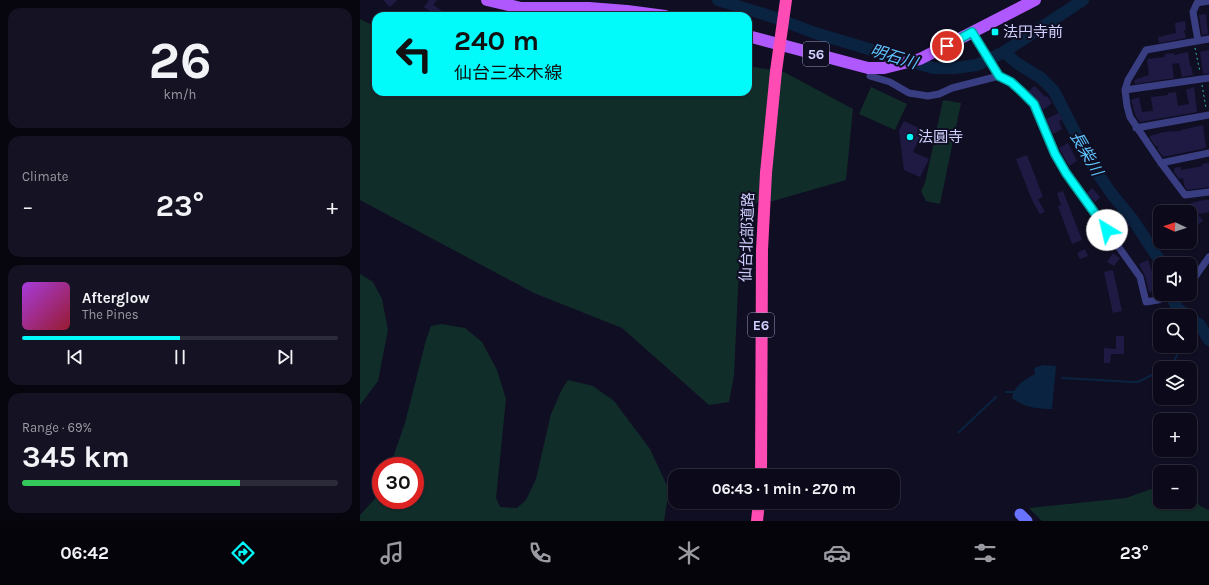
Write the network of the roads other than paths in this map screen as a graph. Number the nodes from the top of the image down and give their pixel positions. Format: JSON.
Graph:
{"nodes":[{"id":1,"x":487,"y":0,"type":"edge"},
{"id":2,"x":786,"y":0,"type":"edge"},
{"id":3,"x":1035,"y":0,"type":"edge"},
{"id":4,"x":1209,"y":1,"type":"edge"},
{"id":5,"x":634,"y":12,"type":"edge"},
{"id":6,"x":972,"y":32,"type":"junction"},
{"id":7,"x":752,"y":37,"type":"edge"},
{"id":8,"x":1209,"y":39,"type":"edge"},
{"id":9,"x":1198,"y":41,"type":"junction"},
{"id":10,"x":870,"y":76,"type":"dead end"},
{"id":11,"x":999,"y":76,"type":"junction"},
{"id":12,"x":1209,"y":78,"type":"edge"},
{"id":13,"x":1125,"y":90,"type":"junction"},
{"id":14,"x":1209,"y":115,"type":"edge"},
{"id":15,"x":1136,"y":128,"type":"junction"},
{"id":16,"x":1209,"y":154,"type":"edge"},
{"id":17,"x":1161,"y":163,"type":"junction"},
{"id":18,"x":1209,"y":192,"type":"edge"},
{"id":19,"x":1209,"y":257,"type":"edge"},
{"id":20,"x":1197,"y":274,"type":"edge"},
{"id":21,"x":1153,"y":301,"type":"edge"},
{"id":22,"x":761,"y":469,"type":"edge"},
{"id":23,"x":759,"y":509,"type":"edge"},
{"id":24,"x":760,"y":509,"type":"edge"},
{"id":25,"x":757,"y":521,"type":"edge"},
{"id":26,"x":761,"y":521,"type":"edge"}],
"edges":[{"from":1,"to":5,"type":"main road"},
{"from":2,"to":22,"type":"highway","name":"仙台北部道路","number":"E6","bridge":true},
{"from":3,"to":6,"type":"main road","number":"56"},
{"from":4,"to":9,"type":"street"},
{"from":6,"to":7,"type":"main road","number":"56"},
{"from":6,"to":11,"type":"street"},
{"from":8,"to":9,"type":"street"},
{"from":9,"to":13,"type":"street"},
{"from":10,"to":11,"type":"street"},
{"from":11,"to":21,"type":"street"},
{"from":12,"to":13,"type":"street"},
{"from":13,"to":15,"type":"street"},
{"from":14,"to":15,"type":"street"},
{"from":15,"to":17,"type":"street"},
{"from":16,"to":17,"type":"street"},
{"from":17,"to":18,"type":"street"},
{"from":19,"to":20,"type":"street"},
{"from":23,"to":25,"type":"highway"},
{"from":24,"to":26,"type":"highway"}]}
